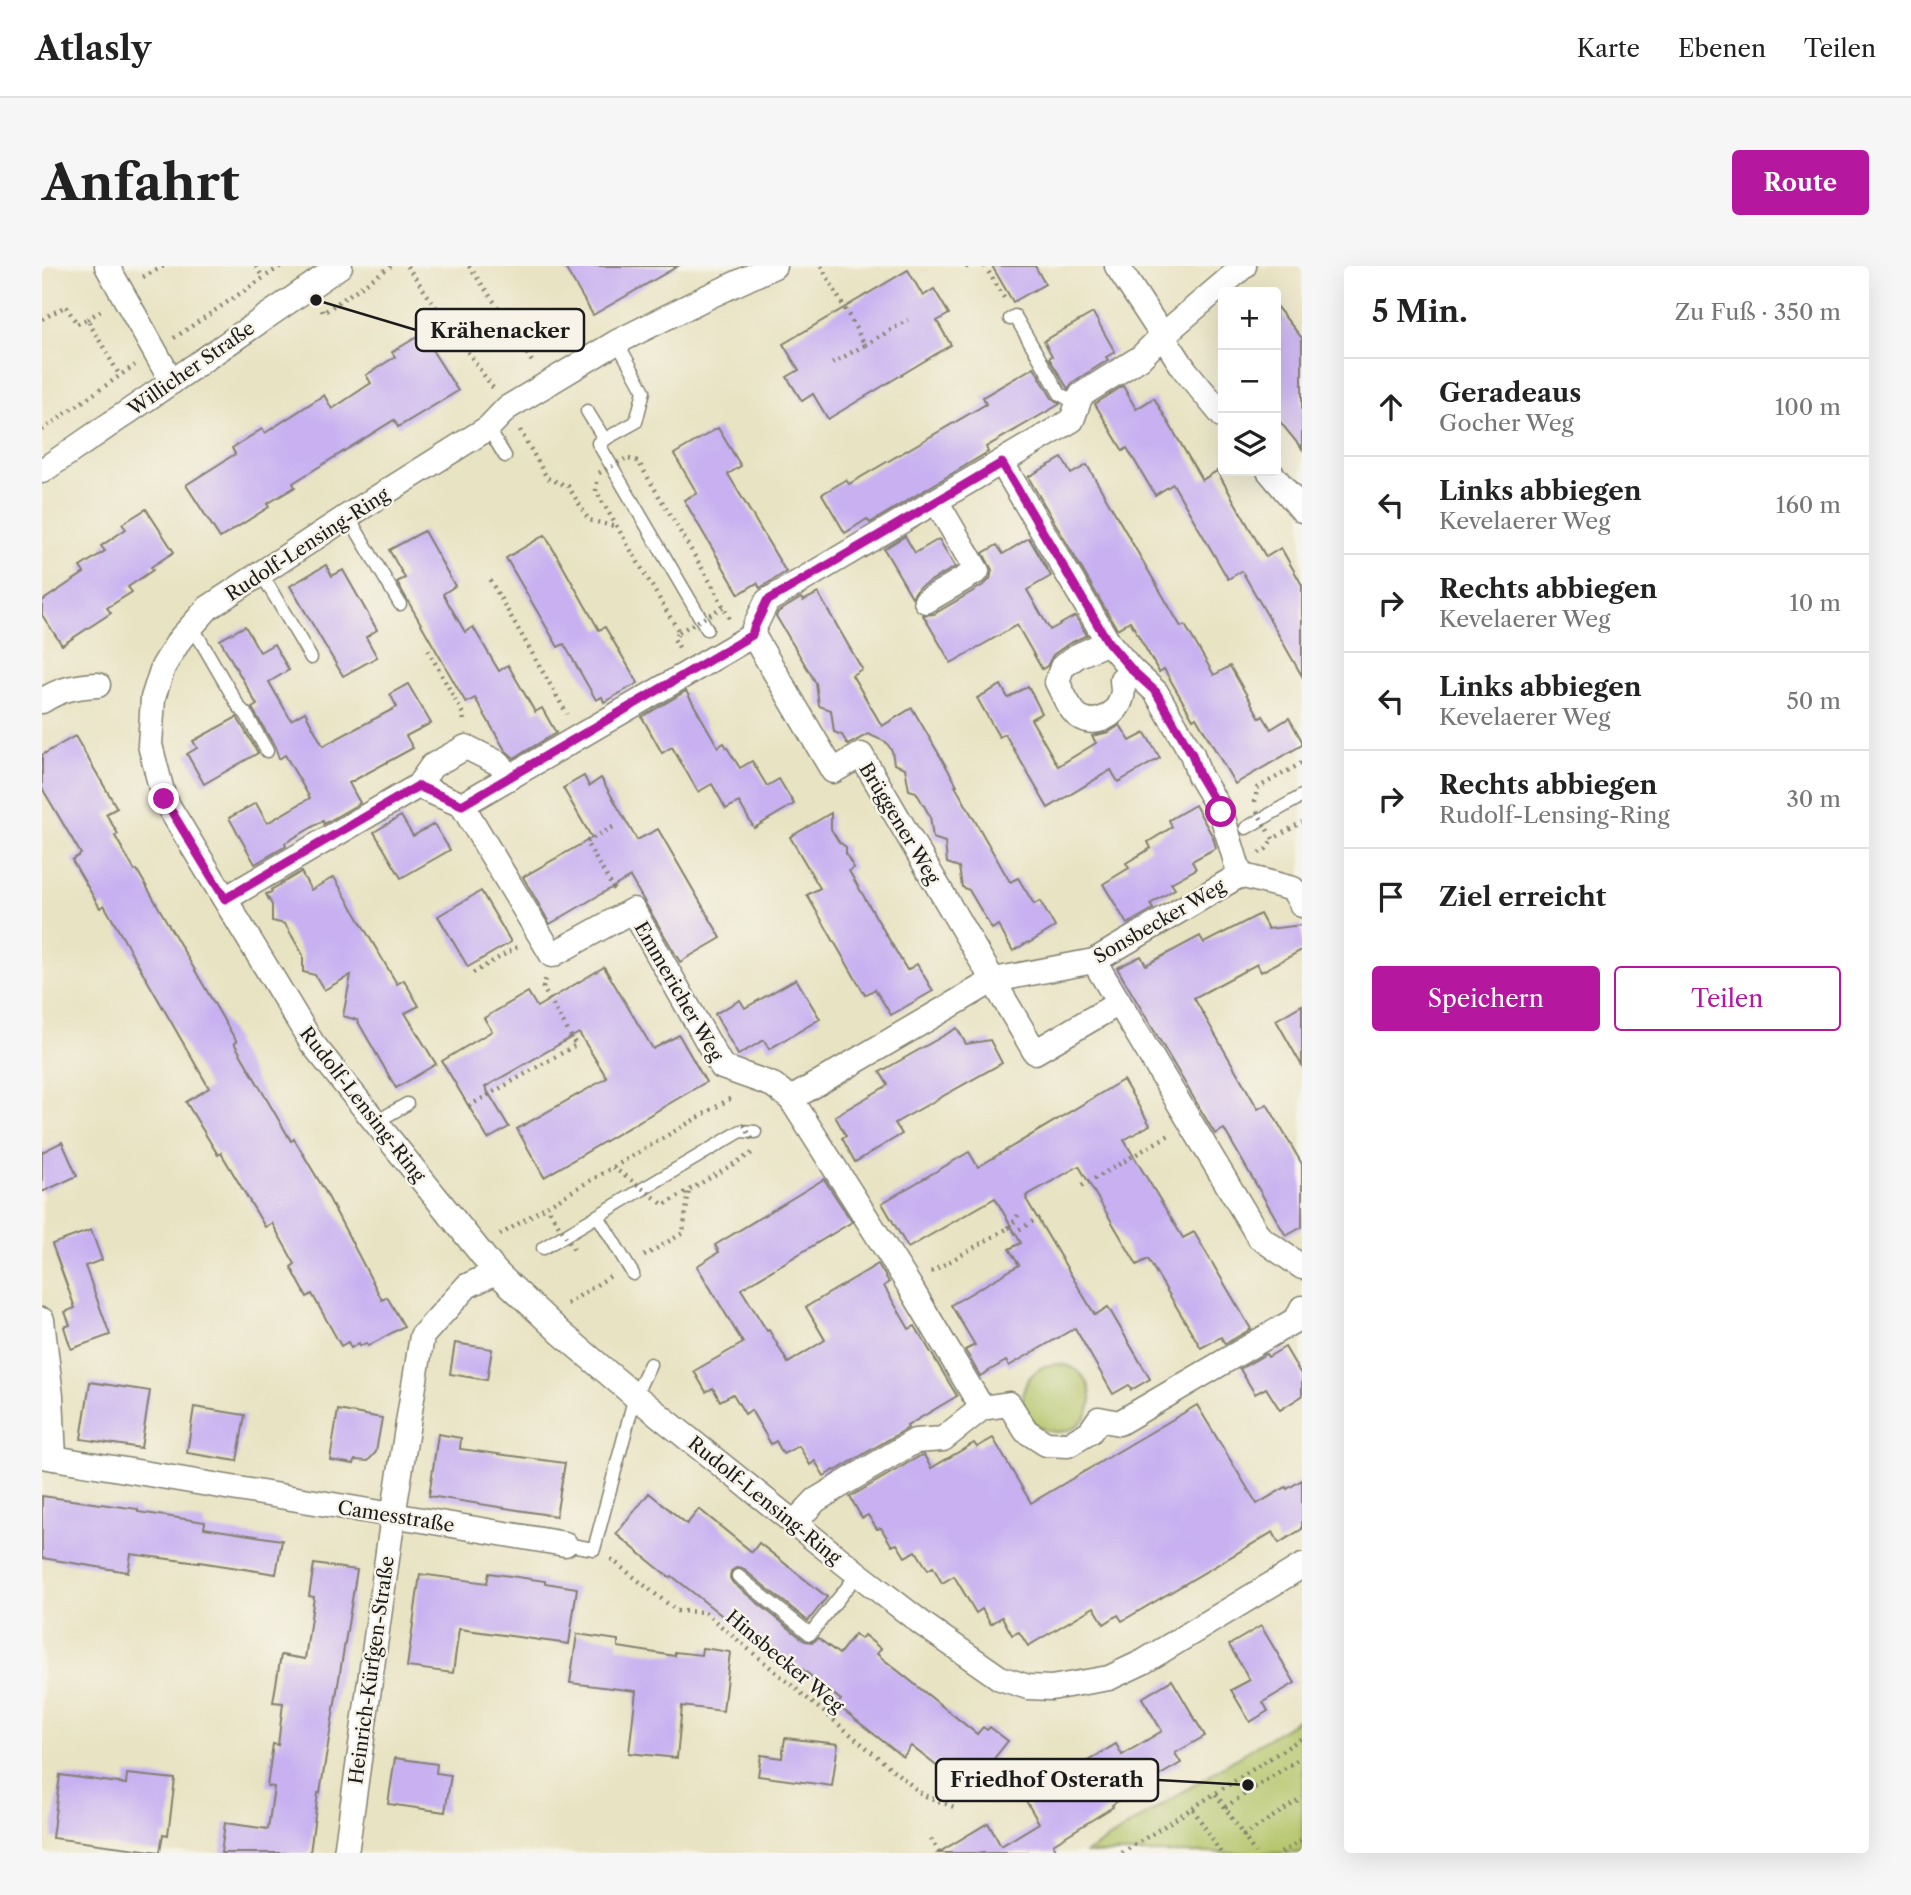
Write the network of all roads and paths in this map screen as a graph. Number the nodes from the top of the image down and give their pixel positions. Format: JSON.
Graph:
{"nodes":[{"id":1,"x":107,"y":266,"type":"edge"},
{"id":2,"x":256,"y":266,"type":"edge"},
{"id":3,"x":340,"y":266,"type":"edge"},
{"id":4,"x":407,"y":266,"type":"edge"},
{"id":5,"x":468,"y":266,"type":"edge"},
{"id":6,"x":774,"y":266,"type":"edge"},
{"id":7,"x":821,"y":266,"type":"edge"},
{"id":8,"x":985,"y":266,"type":"edge"},
{"id":9,"x":1117,"y":266,"type":"edge"},
{"id":10,"x":1244,"y":266,"type":"edge"},
{"id":11,"x":263,"y":278,"type":"dead end"},
{"id":12,"x":1013,"y":317,"type":"joint"},
{"id":13,"x":42,"y":319,"type":"edge"},
{"id":14,"x":908,"y":320,"type":"dead end"},
{"id":15,"x":1162,"y":336,"type":"junction"},
{"id":16,"x":617,"y":342,"type":"junction"},
{"id":17,"x":865,"y":345,"type":"junction"},
{"id":18,"x":829,"y":365,"type":"dead end"},
{"id":19,"x":120,"y":376,"type":"dead end"},
{"id":20,"x":172,"y":382,"type":"junction"},
{"id":21,"x":546,"y":384,"type":"junction"},
{"id":22,"x":1077,"y":404,"type":"junction"},
{"id":23,"x":507,"y":408,"type":"junction"},
{"id":24,"x":587,"y":411,"type":"dead end"},
{"id":25,"x":1221,"y":413,"type":"edge"},
{"id":26,"x":488,"y":428,"type":"junction"},
{"id":27,"x":605,"y":440,"type":"junction"},
{"id":28,"x":505,"y":456,"type":"dead end"},
{"id":29,"x":1002,"y":463,"type":"junction"},
{"id":30,"x":42,"y":471,"type":"edge"},
{"id":31,"x":599,"y":473,"type":"dead end"},
{"id":32,"x":1273,"y":476,"type":"edge"},
{"id":33,"x":936,"y":501,"type":"junction"},
{"id":34,"x":1302,"y":510,"type":"edge"},
{"id":35,"x":348,"y":516,"type":"junction"},
{"id":36,"x":617,"y":527,"type":"dead end"},
{"id":37,"x":261,"y":573,"type":"junction"},
{"id":38,"x":490,"y":580,"type":"dead end"},
{"id":39,"x":926,"y":601,"type":"dead end"},
{"id":40,"x":400,"y":604,"type":"dead end"},
{"id":41,"x":723,"y":607,"type":"junction"},
{"id":42,"x":192,"y":625,"type":"junction"},
{"id":43,"x":707,"y":629,"type":"dead end"},
{"id":44,"x":744,"y":629,"type":"junction"},
{"id":45,"x":680,"y":632,"type":"dead end"},
{"id":46,"x":1108,"y":642,"type":"junction"},
{"id":47,"x":428,"y":650,"type":"dead end"},
{"id":48,"x":311,"y":658,"type":"dead end"},
{"id":49,"x":1132,"y":670,"type":"junction"},
{"id":50,"x":98,"y":685,"type":"dead end"},
{"id":51,"x":42,"y":701,"type":"edge"},
{"id":52,"x":579,"y":736,"type":"junction"},
{"id":53,"x":466,"y":747,"type":"junction"},
{"id":54,"x":267,"y":751,"type":"dead end"},
{"id":55,"x":1302,"y":762,"type":"edge"},
{"id":56,"x":508,"y":778,"type":"junction"},
{"id":57,"x":418,"y":786,"type":"junction"},
{"id":58,"x":1302,"y":796,"type":"edge"},
{"id":59,"x":462,"y":805,"type":"junction"},
{"id":60,"x":613,"y":827,"type":"dead end"},
{"id":61,"x":1269,"y":833,"type":"dead end"},
{"id":62,"x":1241,"y":849,"type":"junction"},
{"id":63,"x":225,"y":899,"type":"junction"},
{"id":64,"x":1302,"y":905,"type":"edge"},
{"id":65,"x":628,"y":914,"type":"junction"},
{"id":66,"x":539,"y":934,"type":"junction"},
{"id":67,"x":552,"y":955,"type":"junction"},
{"id":68,"x":1094,"y":961,"type":"junction"},
{"id":69,"x":473,"y":973,"type":"dead end"},
{"id":70,"x":994,"y":980,"type":"junction"},
{"id":71,"x":1119,"y":1003,"type":"junction"},
{"id":72,"x":759,"y":1080,"type":"junction"},
{"id":73,"x":791,"y":1099,"type":"junction"},
{"id":74,"x":407,"y":1104,"type":"dead end"},
{"id":75,"x":469,"y":1106,"type":"dead end"},
{"id":76,"x":376,"y":1122,"type":"junction"},
{"id":77,"x":1191,"y":1123,"type":"junction"},
{"id":78,"x":751,"y":1133,"type":"joint"},
{"id":79,"x":613,"y":1167,"type":"junction"},
{"id":80,"x":1082,"y":1186,"type":"dead end"},
{"id":81,"x":547,"y":1206,"type":"junction"},
{"id":82,"x":1020,"y":1211,"type":"dead end"},
{"id":83,"x":598,"y":1216,"type":"junction"},
{"id":84,"x":1042,"y":1216,"type":"dead end"},
{"id":85,"x":1010,"y":1227,"type":"junction"},
{"id":86,"x":500,"y":1235,"type":"dead end"},
{"id":87,"x":542,"y":1248,"type":"dead end"},
{"id":88,"x":574,"y":1250,"type":"dead end"},
{"id":89,"x":1302,"y":1267,"type":"edge"},
{"id":90,"x":496,"y":1272,"type":"junction"},
{"id":91,"x":633,"y":1274,"type":"dead end"},
{"id":92,"x":909,"y":1285,"type":"junction"},
{"id":93,"x":1302,"y":1308,"type":"edge"},
{"id":94,"x":42,"y":1320,"type":"edge"},
{"id":95,"x":650,"y":1364,"type":"dead end"},
{"id":96,"x":635,"y":1396,"type":"junction"},
{"id":97,"x":982,"y":1408,"type":"junction"},
{"id":98,"x":48,"y":1457,"type":"edge"},
{"id":99,"x":393,"y":1516,"type":"junction"},
{"id":100,"x":795,"y":1522,"type":"junction"},
{"id":101,"x":565,"y":1544,"type":"joint"},
{"id":102,"x":593,"y":1549,"type":"junction"},
{"id":103,"x":1302,"y":1566,"type":"edge"},
{"id":104,"x":858,"y":1574,"type":"junction"},
{"id":105,"x":738,"y":1577,"type":"dead end"},
{"id":106,"x":1302,"y":1738,"type":"edge"},
{"id":107,"x":1302,"y":1757,"type":"edge"},
{"id":108,"x":1216,"y":1794,"type":"junction"},
{"id":109,"x":1302,"y":1798,"type":"edge"},
{"id":110,"x":954,"y":1807,"type":"dead end"},
{"id":111,"x":1225,"y":1807,"type":"junction"},
{"id":112,"x":1193,"y":1809,"type":"junction"},
{"id":113,"x":1243,"y":1836,"type":"junction"},
{"id":114,"x":931,"y":1839,"type":"dead end"},
{"id":115,"x":1302,"y":1840,"type":"edge"},
{"id":116,"x":346,"y":1853,"type":"edge"},
{"id":117,"x":940,"y":1853,"type":"edge"},
{"id":118,"x":1122,"y":1853,"type":"edge"},
{"id":119,"x":1222,"y":1853,"type":"edge"},
{"id":120,"x":1255,"y":1853,"type":"edge"},
{"id":121,"x":1281,"y":1853,"type":"edge"}],
"edges":[{"from":1,"to":20,"type":"street"},
{"from":2,"to":11,"type":"path"},
{"from":3,"to":20,"type":"street","name":"Willicher Straße"},
{"from":4,"to":23,"type":"path"},
{"from":5,"to":21,"type":"path"},
{"from":6,"to":16,"type":"street","name":"Rudolf-Lensing-Ring"},
{"from":7,"to":17,"type":"path"},
{"from":8,"to":12,"type":"path"},
{"from":9,"to":15,"type":"street"},
{"from":10,"to":15,"type":"street"},
{"from":12,"to":22,"type":"lane"},
{"from":13,"to":19,"type":"path"},
{"from":14,"to":17,"type":"path"},
{"from":15,"to":22,"type":"street"},
{"from":15,"to":25,"type":"street"},
{"from":16,"to":21,"type":"street","name":"Rudolf-Lensing-Ring"},
{"from":16,"to":27,"type":"lane"},
{"from":17,"to":18,"type":"path"},
{"from":20,"to":30,"type":"street","name":"Willicher Straße"},
{"from":21,"to":23,"type":"street","name":"Rudolf-Lensing-Ring"},
{"from":22,"to":29,"type":"street"},
{"from":23,"to":26,"type":"street","name":"Rudolf-Lensing-Ring"},
{"from":23,"to":36,"type":"path"},
{"from":24,"to":27,"type":"lane"},
{"from":26,"to":28,"type":"lane"},
{"from":26,"to":35,"type":"street","name":"Rudolf-Lensing-Ring"},
{"from":27,"to":43,"type":"lane"},
{"from":29,"to":33,"type":"street"},
{"from":29,"to":46,"type":"street"},
{"from":31,"to":41,"type":"path","bridge":true},
{"from":32,"to":34,"type":"street"},
{"from":33,"to":39,"type":"street"},
{"from":33,"to":44,"type":"street"},
{"from":35,"to":37,"type":"street","name":"Rudolf-Lensing-Ring"},
{"from":35,"to":40,"type":"lane"},
{"from":37,"to":42,"type":"street","name":"Rudolf-Lensing-Ring"},
{"from":37,"to":48,"type":"lane"},
{"from":38,"to":52,"type":"path"},
{"from":41,"to":44,"type":"path"},
{"from":41,"to":45,"type":"path","bridge":true},
{"from":42,"to":54,"type":"lane"},
{"from":42,"to":63,"type":"street","name":"Rudolf-Lensing-Ring"},
{"from":44,"to":52,"type":"street"},
{"from":44,"to":70,"type":"street","name":"Brüggener Weg"},
{"from":46,"to":49,"type":"street"},
{"from":46,"to":49,"type":"street"},
{"from":47,"to":53,"type":"path"},
{"from":49,"to":62,"type":"street"},
{"from":50,"to":51,"type":"street"},
{"from":52,"to":56,"type":"street"},
{"from":53,"to":56,"type":"street"},
{"from":53,"to":57,"type":"street"},
{"from":55,"to":61,"type":"path","bridge":true},
{"from":56,"to":59,"type":"street"},
{"from":57,"to":59,"type":"street"},
{"from":57,"to":63,"type":"street"},
{"from":58,"to":62,"type":"lane"},
{"from":59,"to":66,"type":"street"},
{"from":60,"to":65,"type":"path"},
{"from":62,"to":64,"type":"street"},
{"from":62,"to":68,"type":"street","name":"Sonsbecker Weg"},
{"from":63,"to":76,"type":"street","name":"Rudolf-Lensing-Ring"},
{"from":65,"to":67,"type":"street","name":"Emmericher Weg"},
{"from":65,"to":72,"type":"street","name":"Emmericher Weg"},
{"from":66,"to":67,"type":"street"},
{"from":66,"to":69,"type":"path"},
{"from":67,"to":75,"type":"path"},
{"from":68,"to":70,"type":"street","name":"Sonsbecker Weg"},
{"from":68,"to":71,"type":"street"},
{"from":70,"to":71,"type":"street"},
{"from":70,"to":73,"type":"street","name":"Sonsbecker Weg"},
{"from":71,"to":77,"type":"street"},
{"from":72,"to":73,"type":"street","name":"Emmericher Weg"},
{"from":72,"to":79,"type":"path"},
{"from":73,"to":92,"type":"street","name":"Emmericher Weg"},
{"from":74,"to":76,"type":"lane"},
{"from":76,"to":90,"type":"street","name":"Rudolf-Lensing-Ring"},
{"from":77,"to":80,"type":"path"},
{"from":77,"to":89,"type":"street"},
{"from":78,"to":79,"type":"path","bridge":true},
{"from":78,"to":83,"type":"lane"},
{"from":79,"to":81,"type":"path"},
{"from":81,"to":86,"type":"path"},
{"from":81,"to":88,"type":"path","bridge":true},
{"from":82,"to":85,"type":"path"},
{"from":83,"to":87,"type":"lane"},
{"from":83,"to":91,"type":"lane"},
{"from":84,"to":85,"type":"path"},
{"from":85,"to":92,"type":"path"},
{"from":90,"to":96,"type":"street","name":"Rudolf-Lensing-Ring"},
{"from":90,"to":99,"type":"street","name":"Heinrich-Kürfgen-Straße"},
{"from":92,"to":97,"type":"street","name":"Emmericher Weg"},
{"from":93,"to":97,"type":"street"},
{"from":94,"to":98,"type":"street"},
{"from":95,"to":96,"type":"lane"},
{"from":96,"to":100,"type":"street","name":"Rudolf-Lensing-Ring"},
{"from":96,"to":102,"type":"lane"},
{"from":97,"to":100,"type":"street"},
{"from":98,"to":99,"type":"street","name":"Camesstraße"},
{"from":99,"to":101,"type":"street","name":"Camesstraße"},
{"from":99,"to":116,"type":"street","name":"Heinrich-Kürfgen-Straße"},
{"from":100,"to":104,"type":"street","name":"Rudolf-Lensing-Ring"},
{"from":101,"to":102,"type":"lane","name":"Camesstraße"},
{"from":102,"to":110,"type":"path","name":"Hinsbecker Weg"},
{"from":103,"to":104,"type":"street","name":"Rudolf-Lensing-Ring"},
{"from":104,"to":105,"type":"lane"},
{"from":106,"to":108,"type":"path"},
{"from":107,"to":111,"type":"path"},
{"from":108,"to":111,"type":"path"},
{"from":108,"to":112,"type":"path"},
{"from":109,"to":113,"type":"path"},
{"from":111,"to":113,"type":"path"},
{"from":112,"to":118,"type":"path"},
{"from":112,"to":119,"type":"path"},
{"from":113,"to":120,"type":"path"},
{"from":114,"to":117,"type":"path"},
{"from":115,"to":121,"type":"path"}]}
